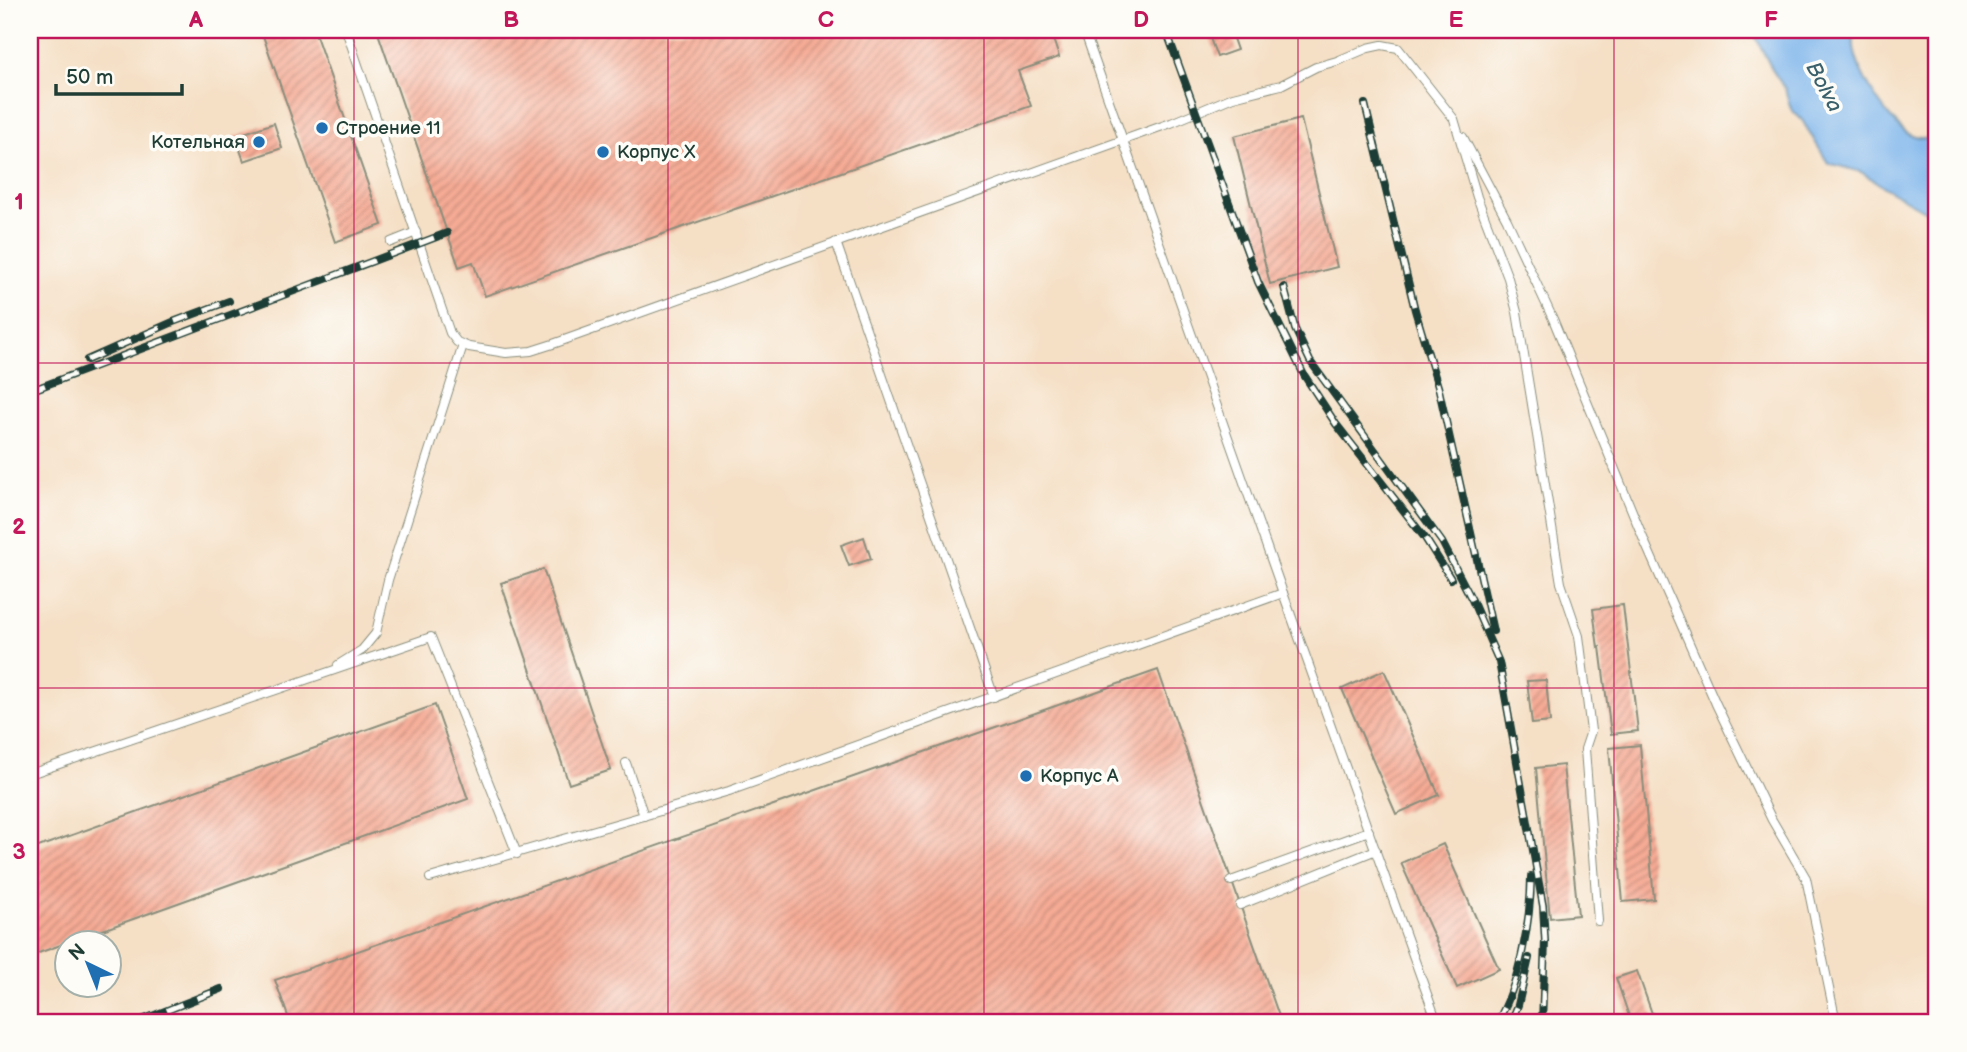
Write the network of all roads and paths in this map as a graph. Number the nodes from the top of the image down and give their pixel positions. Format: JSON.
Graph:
{"nodes":[{"id":1,"x":346,"y":30,"type":"edge"},
{"id":2,"x":1084,"y":30,"type":"edge"},
{"id":3,"x":1454,"y":119,"type":"junction"},
{"id":4,"x":1122,"y":140,"type":"junction"},
{"id":5,"x":416,"y":232,"type":"junction"},
{"id":6,"x":391,"y":242,"type":"dead end"},
{"id":7,"x":836,"y":242,"type":"junction"},
{"id":8,"x":463,"y":345,"type":"junction"},
{"id":9,"x":1283,"y":593,"type":"junction"},
{"id":10,"x":327,"y":672,"type":"junction"},
{"id":11,"x":994,"y":697,"type":"junction"},
{"id":12,"x":626,"y":763,"type":"dead end"},
{"id":13,"x":30,"y":774,"type":"edge"},
{"id":14,"x":644,"y":816,"type":"junction"},
{"id":15,"x":1369,"y":831,"type":"junction"},
{"id":16,"x":1376,"y":850,"type":"junction"},
{"id":17,"x":517,"y":854,"type":"junction"},
{"id":18,"x":430,"y":878,"type":"dead end"},
{"id":19,"x":1231,"y":881,"type":"dead end"},
{"id":20,"x":1240,"y":905,"type":"dead end"},
{"id":21,"x":1598,"y":921,"type":"dead end"},
{"id":22,"x":1437,"y":1022,"type":"edge"},
{"id":23,"x":1836,"y":1022,"type":"edge"}],
"edges":[{"from":1,"to":5,"type":"lane"},
{"from":2,"to":4,"type":"lane"},
{"from":3,"to":4,"type":"lane"},
{"from":3,"to":21,"type":"lane"},
{"from":3,"to":23,"type":"lane"},
{"from":4,"to":7,"type":"lane"},
{"from":4,"to":9,"type":"lane"},
{"from":5,"to":6,"type":"lane"},
{"from":5,"to":8,"type":"lane"},
{"from":7,"to":8,"type":"lane"},
{"from":7,"to":11,"type":"lane"},
{"from":8,"to":10,"type":"lane"},
{"from":9,"to":11,"type":"lane"},
{"from":9,"to":15,"type":"lane"},
{"from":10,"to":13,"type":"lane"},
{"from":10,"to":17,"type":"lane"},
{"from":11,"to":14,"type":"lane"},
{"from":12,"to":14,"type":"lane"},
{"from":14,"to":17,"type":"lane"},
{"from":15,"to":16,"type":"lane"},
{"from":15,"to":19,"type":"lane"},
{"from":16,"to":20,"type":"lane"},
{"from":16,"to":22,"type":"lane"},
{"from":17,"to":18,"type":"lane"}]}
